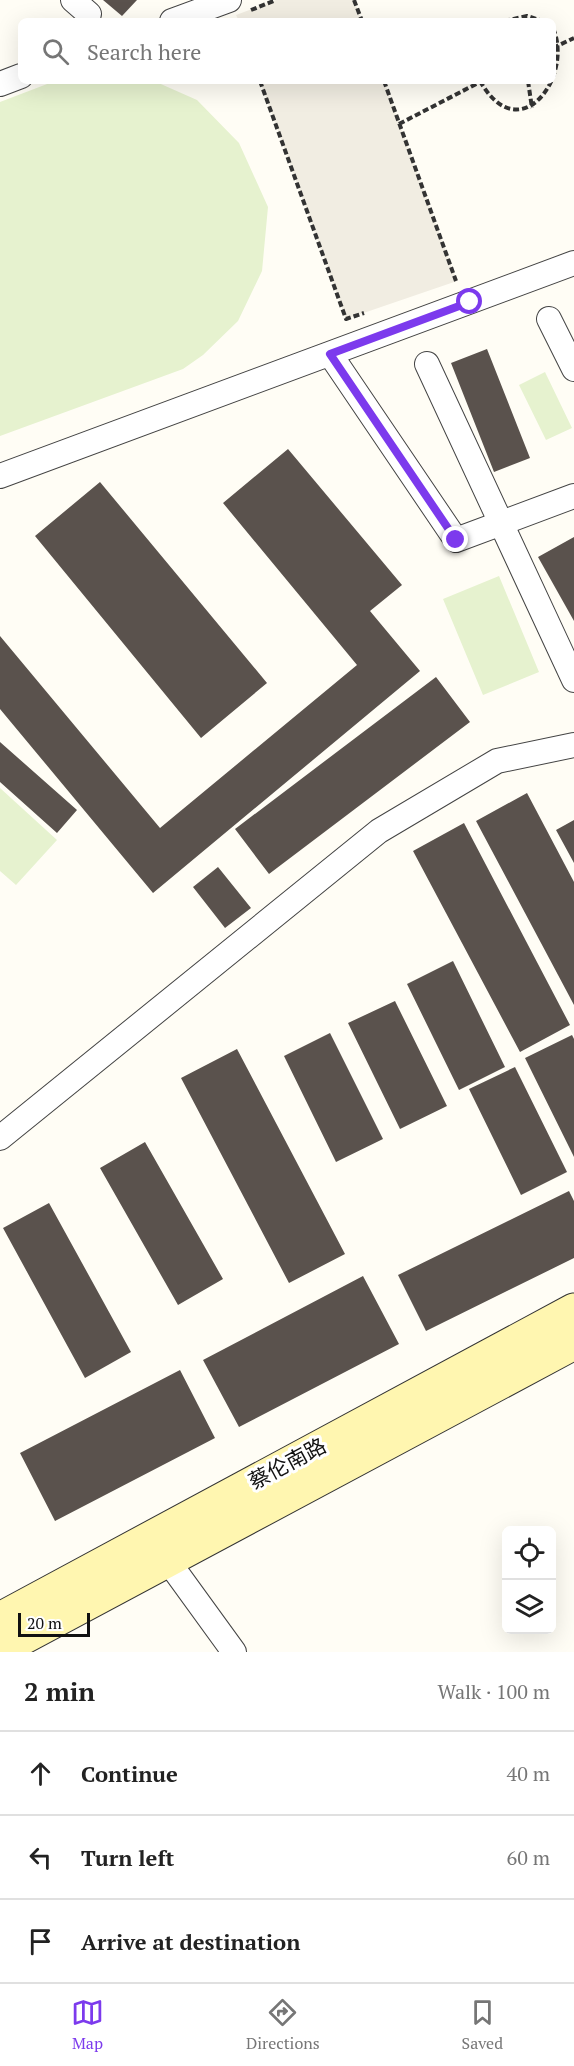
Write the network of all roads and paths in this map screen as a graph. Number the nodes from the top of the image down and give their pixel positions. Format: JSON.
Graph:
{"nodes":[{"id":1,"x":276,"y":0,"type":"edge"},
{"id":2,"x":354,"y":0,"type":"edge"},
{"id":3,"x":238,"y":6,"type":"edge"},
{"id":4,"x":185,"y":18,"type":"edge"},
{"id":5,"x":361,"y":18,"type":"edge"},
{"id":6,"x":518,"y":18,"type":"edge"},
{"id":7,"x":533,"y":18,"type":"edge"},
{"id":8,"x":556,"y":32,"type":"edge"},
{"id":9,"x":574,"y":38,"type":"edge"},
{"id":10,"x":565,"y":42,"type":"junction"},
{"id":11,"x":556,"y":46,"type":"edge"},
{"id":12,"x":567,"y":49,"type":"dead end"},
{"id":13,"x":18,"y":77,"type":"edge"},
{"id":14,"x":0,"y":84,"type":"edge"},
{"id":15,"x":261,"y":84,"type":"edge"},
{"id":16,"x":385,"y":84,"type":"edge"},
{"id":17,"x":474,"y":84,"type":"edge"},
{"id":18,"x":482,"y":84,"type":"edge"},
{"id":19,"x":528,"y":84,"type":"edge"},
{"id":20,"x":543,"y":105,"type":"dead end"},
{"id":21,"x":532,"y":108,"type":"junction"},
{"id":22,"x":399,"y":124,"type":"junction"},
{"id":23,"x":574,"y":263,"type":"edge"},
{"id":24,"x":446,"y":284,"type":"dead end"},
{"id":25,"x":368,"y":312,"type":"dead end"},
{"id":26,"x":549,"y":320,"type":"dead end"},
{"id":27,"x":330,"y":354,"type":"junction"},
{"id":28,"x":427,"y":364,"type":"dead end"},
{"id":29,"x":574,"y":369,"type":"edge"},
{"id":30,"x":0,"y":476,"type":"edge"},
{"id":31,"x":574,"y":496,"type":"edge"},
{"id":32,"x":500,"y":523,"type":"junction"},
{"id":33,"x":574,"y":680,"type":"edge"},
{"id":34,"x":574,"y":745,"type":"edge"},
{"id":35,"x":0,"y":1138,"type":"edge"},
{"id":36,"x":574,"y":1310,"type":"edge"},
{"id":37,"x":574,"y":1343,"type":"edge"},
{"id":38,"x":168,"y":1561,"type":"junction"},
{"id":39,"x":0,"y":1618,"type":"edge"},
{"id":40,"x":0,"y":1650,"type":"edge"},
{"id":41,"x":234,"y":1652,"type":"edge"}],
"edges":[{"from":1,"to":3,"type":"path"},
{"from":2,"to":5,"type":"path"},
{"from":3,"to":4,"type":"street"},
{"from":6,"to":7,"type":"path"},
{"from":8,"to":10,"type":"path"},
{"from":9,"to":10,"type":"path"},
{"from":10,"to":11,"type":"path"},
{"from":10,"to":12,"type":"path"},
{"from":13,"to":14,"type":"street"},
{"from":15,"to":25,"type":"path"},
{"from":16,"to":22,"type":"path"},
{"from":17,"to":22,"type":"path"},
{"from":18,"to":21,"type":"path"},
{"from":19,"to":21,"type":"path"},
{"from":20,"to":21,"type":"path"},
{"from":22,"to":24,"type":"path"},
{"from":23,"to":27,"type":"street"},
{"from":26,"to":29,"type":"street"},
{"from":27,"to":30,"type":"street"},
{"from":27,"to":32,"type":"street"},
{"from":28,"to":32,"type":"street"},
{"from":31,"to":32,"type":"street"},
{"from":32,"to":33,"type":"street"},
{"from":34,"to":35,"type":"street"},
{"from":36,"to":39,"type":"main road","name":"蔡伦南路"},
{"from":37,"to":38,"type":"main road","name":"蔡伦南路"},
{"from":38,"to":40,"type":"main road","name":"蔡伦南路"},
{"from":38,"to":41,"type":"street"}]}
